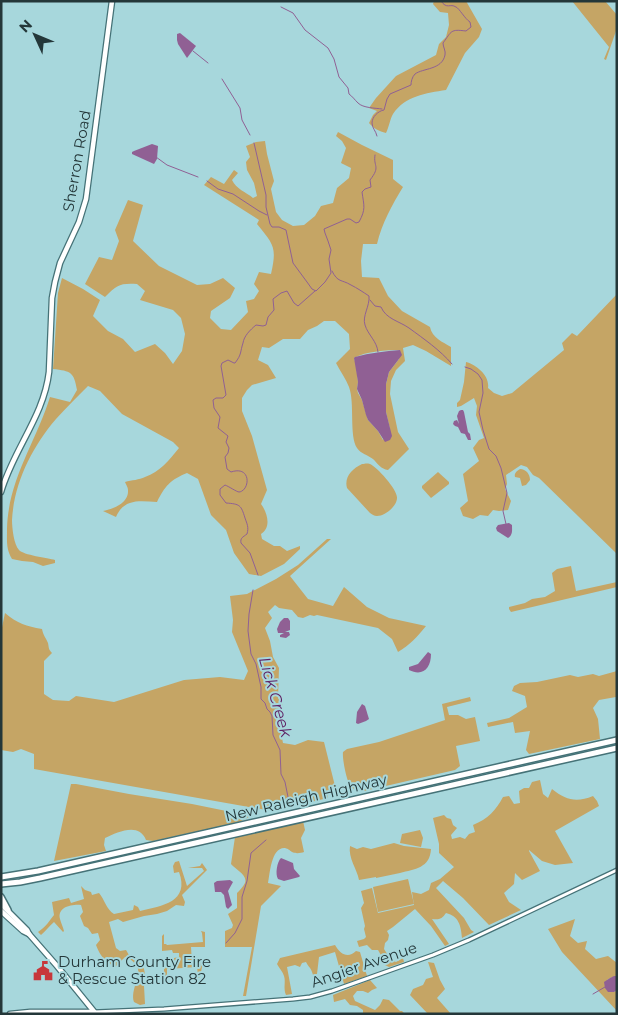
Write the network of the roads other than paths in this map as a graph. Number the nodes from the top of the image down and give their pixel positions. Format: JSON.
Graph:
{"nodes":[{"id":1,"x":112,"y":1,"type":"edge"},
{"id":2,"x":1,"y":492,"type":"edge"},
{"id":3,"x":617,"y":740,"type":"edge"},
{"id":4,"x":617,"y":748,"type":"edge"},
{"id":5,"x":519,"y":762,"type":"junction"},
{"id":6,"x":492,"y":768,"type":"junction"},
{"id":7,"x":494,"y":775,"type":"junction"},
{"id":8,"x":463,"y":782,"type":"junction"},
{"id":9,"x":113,"y":854,"type":"junction"},
{"id":10,"x":115,"y":861,"type":"junction"},
{"id":11,"x":617,"y":870,"type":"edge"},
{"id":12,"x":38,"y":871,"type":"junction"},
{"id":13,"x":1,"y":877,"type":"edge"},
{"id":14,"x":40,"y":878,"type":"junction"},
{"id":15,"x":1,"y":884,"type":"edge"},
{"id":16,"x":8,"y":884,"type":"junction"},
{"id":17,"x":1,"y":890,"type":"edge"},
{"id":18,"x":1,"y":897,"type":"edge"},
{"id":19,"x":1,"y":904,"type":"edge"},
{"id":20,"x":8,"y":910,"type":"junction"},
{"id":21,"x":1,"y":911,"type":"edge"},
{"id":22,"x":29,"y":934,"type":"junction"},
{"id":23,"x":95,"y":1013,"type":"edge"},
{"id":24,"x":10,"y":1014,"type":"edge"}],
"edges":[{"from":1,"to":2,"type":"main road","name":"Sherron Road"},
{"from":3,"to":5,"type":"highway","name":"New Raleigh Highway"},
{"from":4,"to":7,"type":"highway","name":"New Raleigh Highway"},
{"from":5,"to":6,"type":"highway","name":"New Raleigh Highway"},
{"from":5,"to":7,"type":"highway"},
{"from":6,"to":8,"type":"highway"},
{"from":6,"to":9,"type":"highway","name":"New Raleigh Highway"},
{"from":7,"to":8,"type":"highway","name":"New Raleigh Highway"},
{"from":8,"to":10,"type":"highway","name":"New Raleigh Highway"},
{"from":9,"to":10,"type":"highway"},
{"from":9,"to":12,"type":"highway","name":"New Raleigh Highway"},
{"from":10,"to":14,"type":"highway","name":"New Raleigh Highway"},
{"from":11,"to":23,"type":"street","name":"Angier Avenue"},
{"from":12,"to":13,"type":"highway","name":"New Raleigh Highway"},
{"from":12,"to":14,"type":"highway"},
{"from":14,"to":16,"type":"highway","name":"New Raleigh Highway"},
{"from":15,"to":16,"type":"highway","name":"New Raleigh Highway"},
{"from":16,"to":17,"type":"highway"},
{"from":18,"to":20,"type":"highway"},
{"from":19,"to":20,"type":"main road"},
{"from":20,"to":22,"type":"main road"},
{"from":21,"to":22,"type":"main road"},
{"from":22,"to":23,"type":"main road"},
{"from":23,"to":24,"type":"main road","name":"Angier Avenue"}]}
